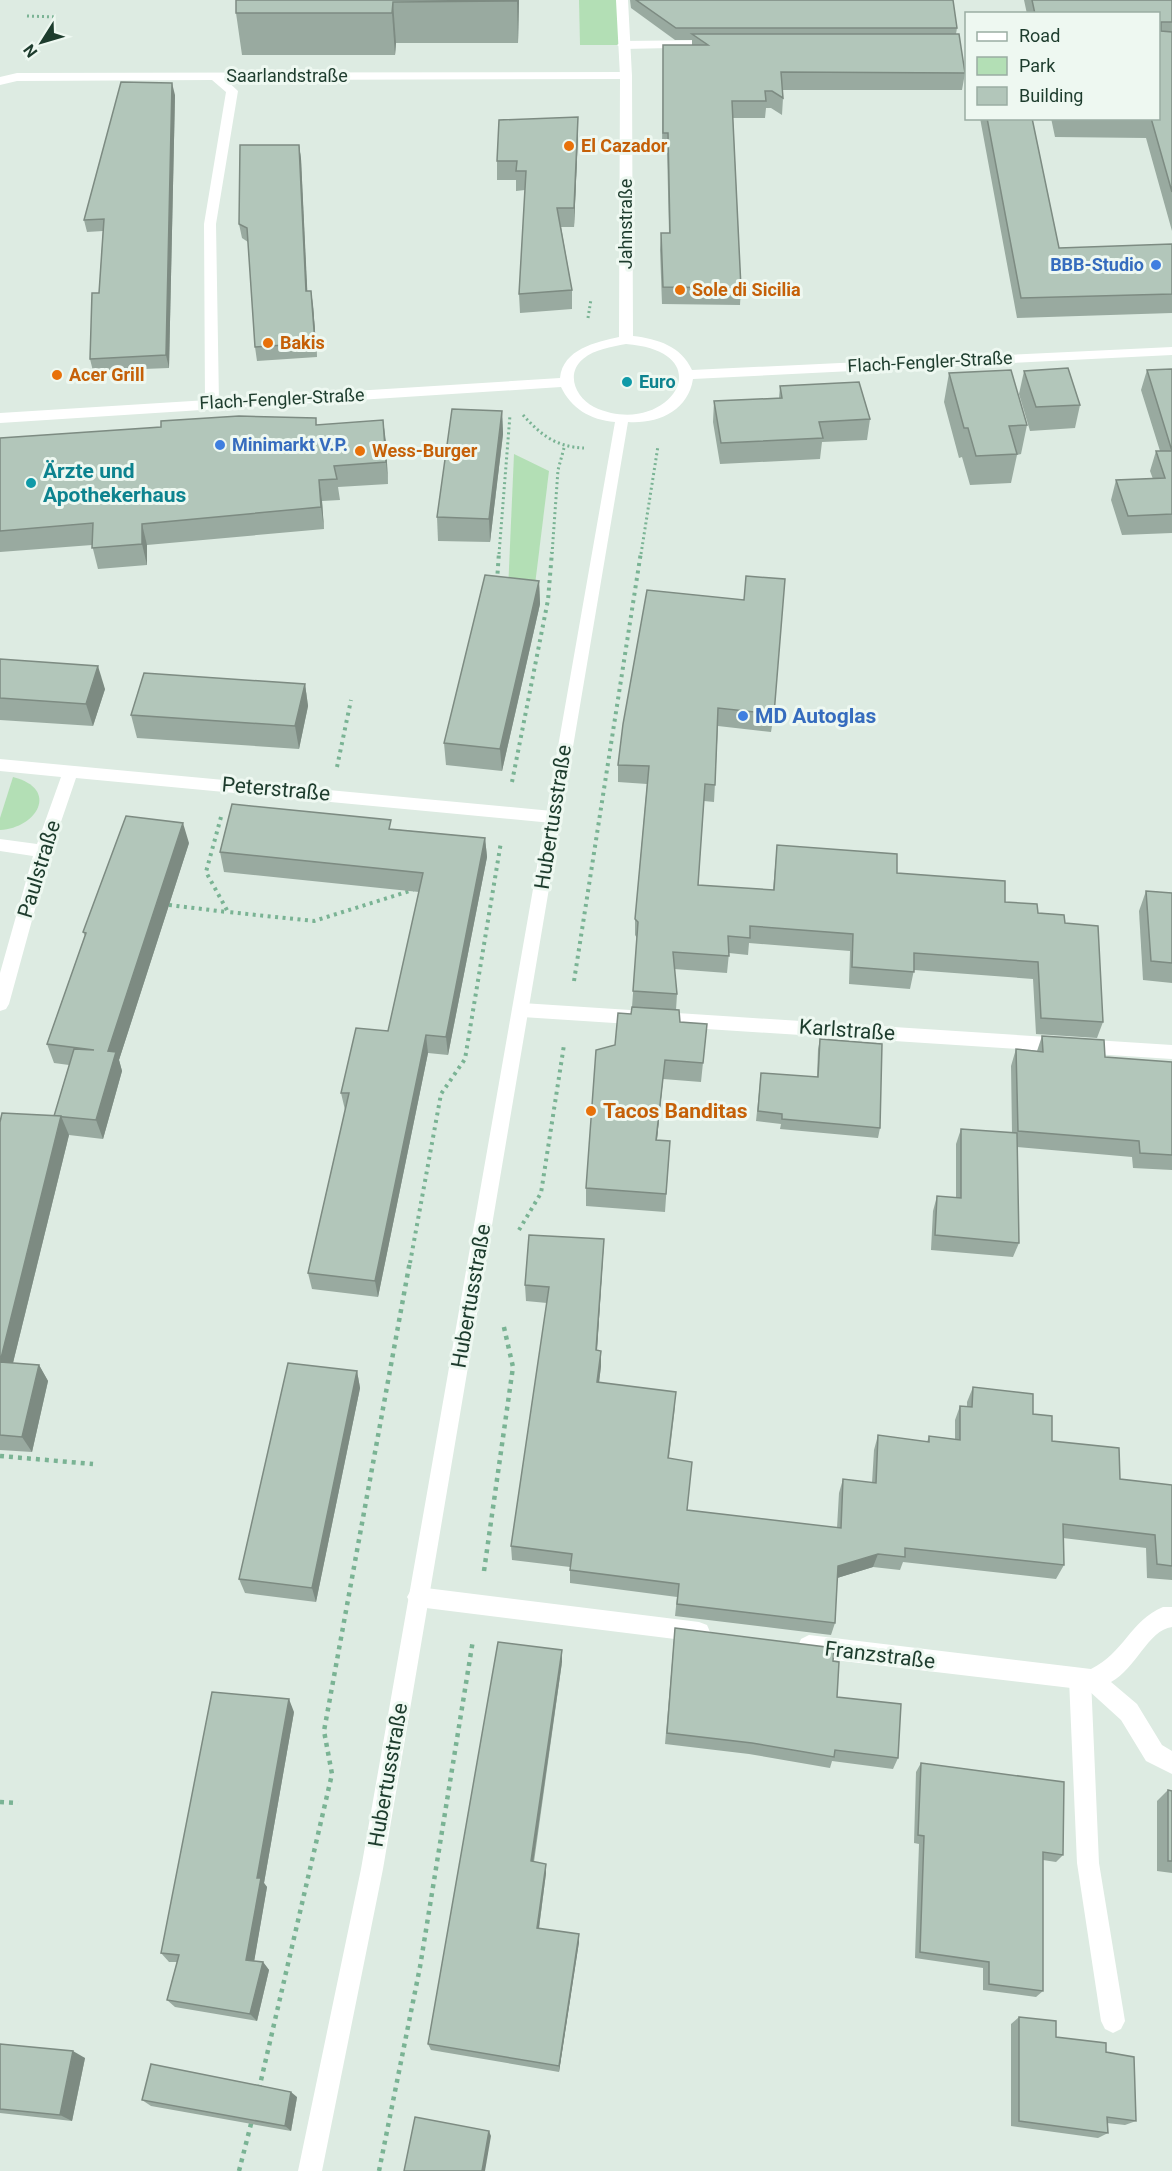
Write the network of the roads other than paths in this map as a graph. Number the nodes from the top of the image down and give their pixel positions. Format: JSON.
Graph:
{"nodes":[{"id":1,"x":622,"y":0,"type":"edge"},
{"id":2,"x":724,"y":44,"type":"edge"},
{"id":3,"x":623,"y":45,"type":"junction"},
{"id":4,"x":214,"y":76,"type":"junction"},
{"id":5,"x":626,"y":76,"type":"junction"},
{"id":6,"x":0,"y":81,"type":"edge"},
{"id":7,"x":626,"y":340,"type":"junction"},
{"id":8,"x":1172,"y":351,"type":"edge"},
{"id":9,"x":687,"y":375,"type":"junction"},
{"id":10,"x":565,"y":382,"type":"junction"},
{"id":11,"x":212,"y":403,"type":"junction"},
{"id":12,"x":0,"y":418,"type":"edge"},
{"id":13,"x":622,"y":419,"type":"junction"},
{"id":14,"x":0,"y":765,"type":"edge"},
{"id":15,"x":71,"y":770,"type":"junction"},
{"id":16,"x":552,"y":817,"type":"junction"},
{"id":17,"x":0,"y":845,"type":"edge"},
{"id":18,"x":43,"y":851,"type":"junction"},
{"id":19,"x":0,"y":1004,"type":"edge"},
{"id":20,"x":522,"y":1010,"type":"junction"},
{"id":21,"x":1172,"y":1052,"type":"edge"},
{"id":22,"x":418,"y":1597,"type":"junction"},
{"id":23,"x":1172,"y":1617,"type":"edge"},
{"id":24,"x":714,"y":1634,"type":"edge"},
{"id":25,"x":785,"y":1643,"type":"edge"},
{"id":26,"x":1086,"y":1680,"type":"junction"},
{"id":27,"x":1172,"y":1763,"type":"edge"},
{"id":28,"x":1113,"y":2021,"type":"dead end"},
{"id":29,"x":310,"y":2171,"type":"edge"}],
"edges":[{"from":1,"to":3,"type":"street","name":"Jahnstraße"},
{"from":2,"to":3,"type":"street"},
{"from":3,"to":5,"type":"street","name":"Jahnstraße"},
{"from":4,"to":5,"type":"street","name":"Saarlandstraße"},
{"from":4,"to":6,"type":"street"},
{"from":4,"to":11,"type":"street","name":"Saarlandstraße"},
{"from":5,"to":7,"type":"street","name":"Jahnstraße"},
{"from":7,"to":9,"type":"street"},
{"from":7,"to":10,"type":"street"},
{"from":8,"to":9,"type":"street","name":"Flach-Fengler-Straße"},
{"from":9,"to":13,"type":"street"},
{"from":10,"to":11,"type":"street","name":"Flach-Fengler-Straße"},
{"from":10,"to":13,"type":"street"},
{"from":11,"to":12,"type":"street","name":"Flach-Fengler-Straße"},
{"from":13,"to":16,"type":"street","name":"Hubertusstraße"},
{"from":14,"to":15,"type":"street","name":"Peterstraße"},
{"from":15,"to":16,"type":"street","name":"Peterstraße"},
{"from":15,"to":18,"type":"street","name":"Paulstraße"},
{"from":16,"to":20,"type":"street","name":"Hubertusstraße"},
{"from":17,"to":18,"type":"street"},
{"from":18,"to":19,"type":"street","name":"Paulstraße"},
{"from":20,"to":21,"type":"street","name":"Karlstraße"},
{"from":20,"to":22,"type":"street","name":"Hubertusstraße"},
{"from":22,"to":24,"type":"street"},
{"from":22,"to":29,"type":"street","name":"Hubertusstraße"},
{"from":23,"to":26,"type":"street"},
{"from":25,"to":26,"type":"street","name":"Franzstraße"},
{"from":26,"to":27,"type":"street"},
{"from":26,"to":28,"type":"street"}]}
